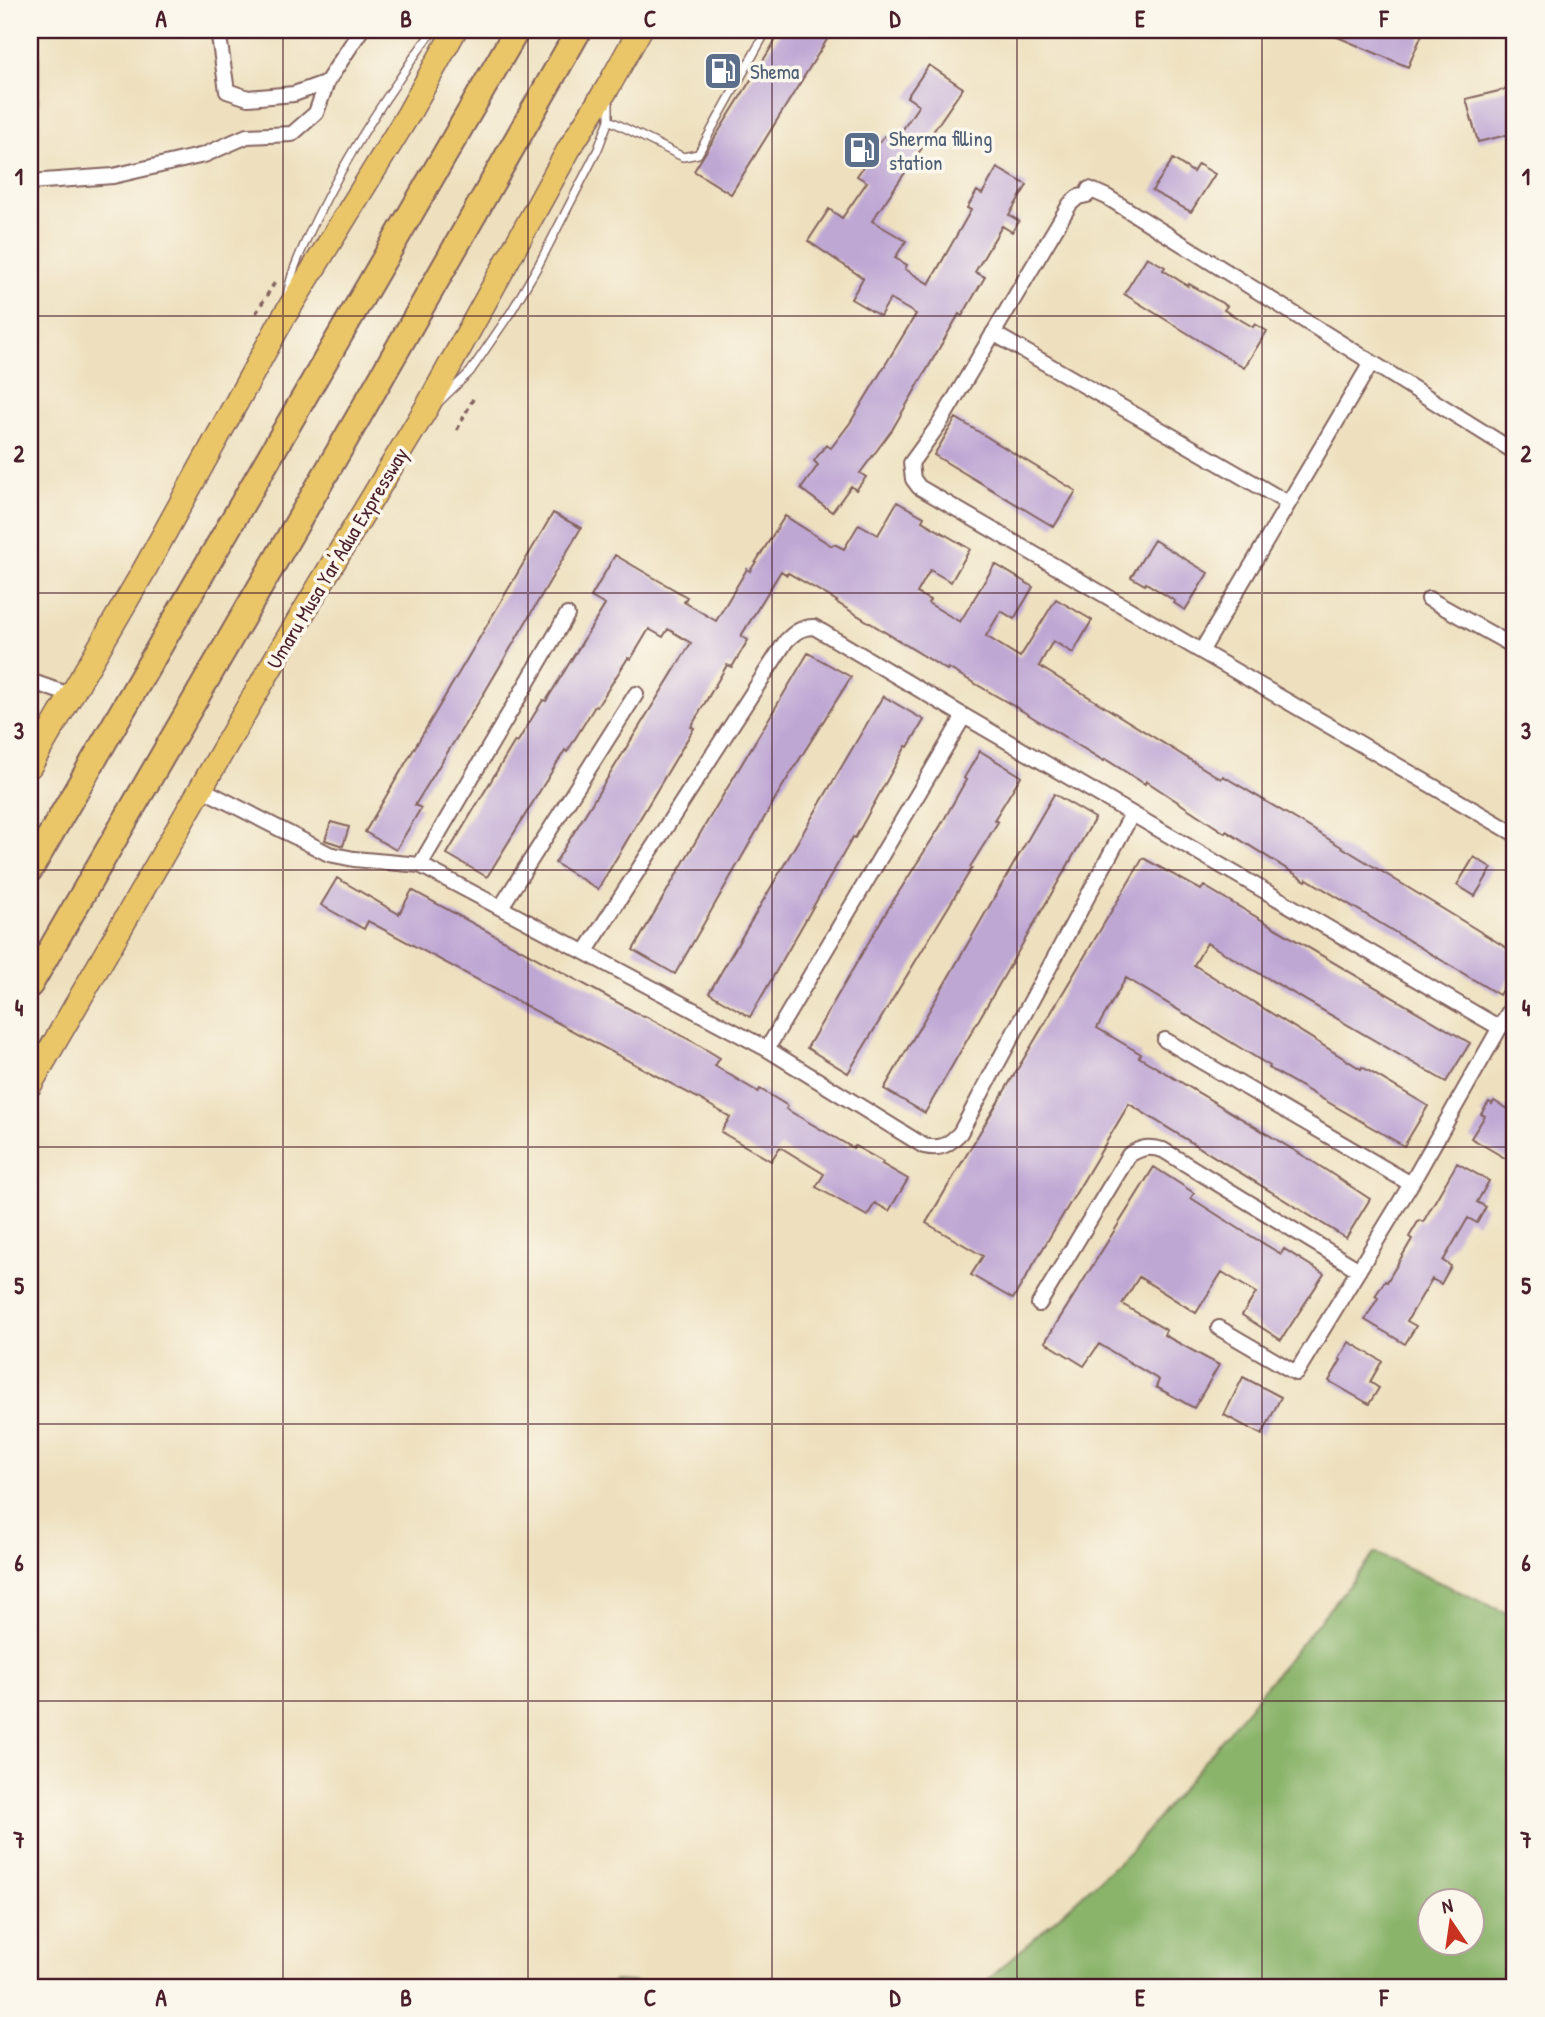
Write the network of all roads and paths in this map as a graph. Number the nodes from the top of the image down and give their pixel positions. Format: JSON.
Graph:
{"nodes":[{"id":1,"x":218,"y":30,"type":"edge"},
{"id":2,"x":360,"y":30,"type":"edge"},
{"id":3,"x":435,"y":30,"type":"edge"},
{"id":4,"x":455,"y":30,"type":"edge"},
{"id":5,"x":517,"y":30,"type":"edge"},
{"id":6,"x":579,"y":30,"type":"edge"},
{"id":7,"x":639,"y":30,"type":"edge"},
{"id":8,"x":767,"y":30,"type":"edge"},
{"id":9,"x":327,"y":82,"type":"junction"},
{"id":10,"x":608,"y":87,"type":"junction"},
{"id":11,"x":609,"y":120,"type":"junction"},
{"id":12,"x":30,"y":182,"type":"edge"},
{"id":13,"x":280,"y":274,"type":"dead end"},
{"id":14,"x":256,"y":313,"type":"dead end"},
{"id":15,"x":283,"y":318,"type":"junction"},
{"id":16,"x":993,"y":333,"type":"junction"},
{"id":17,"x":1371,"y":363,"type":"junction"},
{"id":18,"x":474,"y":397,"type":"dead end"},
{"id":19,"x":427,"y":407,"type":"junction"},
{"id":20,"x":457,"y":429,"type":"dead end"},
{"id":21,"x":1515,"y":452,"type":"edge"},
{"id":22,"x":1288,"y":503,"type":"junction"},
{"id":23,"x":1429,"y":599,"type":"dead end"},
{"id":24,"x":568,"y":615,"type":"dead end"},
{"id":25,"x":1515,"y":647,"type":"edge"},
{"id":26,"x":1202,"y":650,"type":"junction"},
{"id":27,"x":30,"y":681,"type":"edge"},
{"id":28,"x":636,"y":694,"type":"dead end"},
{"id":29,"x":70,"y":695,"type":"junction"},
{"id":30,"x":964,"y":716,"type":"junction"},
{"id":31,"x":30,"y":766,"type":"edge"},
{"id":32,"x":202,"y":789,"type":"junction"},
{"id":33,"x":1132,"y":814,"type":"junction"},
{"id":34,"x":1515,"y":834,"type":"edge"},
{"id":35,"x":420,"y":865,"type":"junction"},
{"id":36,"x":30,"y":870,"type":"edge"},
{"id":37,"x":501,"y":907,"type":"junction"},
{"id":38,"x":586,"y":951,"type":"junction"},
{"id":39,"x":30,"y":985,"type":"edge"},
{"id":40,"x":1515,"y":1001,"type":"edge"},
{"id":41,"x":1500,"y":1028,"type":"junction"},
{"id":42,"x":1165,"y":1040,"type":"dead end"},
{"id":43,"x":767,"y":1049,"type":"junction"},
{"id":44,"x":30,"y":1085,"type":"edge"},
{"id":45,"x":1412,"y":1184,"type":"junction"},
{"id":46,"x":1359,"y":1270,"type":"junction"},
{"id":47,"x":1039,"y":1304,"type":"dead end"},
{"id":48,"x":1219,"y":1328,"type":"dead end"}],
"edges":[{"from":1,"to":9,"type":"street"},
{"from":2,"to":9,"type":"street"},
{"from":3,"to":15,"type":"lane"},
{"from":4,"to":15,"type":"highway"},
{"from":5,"to":36,"type":"highway"},
{"from":6,"to":39,"type":"highway"},
{"from":7,"to":10,"type":"highway","name":"Umaru Musa Yar'Adua Expressway"},
{"from":8,"to":11,"type":"lane"},
{"from":9,"to":12,"type":"street"},
{"from":10,"to":11,"type":"lane"},
{"from":10,"to":19,"type":"highway","name":"Umaru Musa Yar'Adua Expressway"},
{"from":11,"to":19,"type":"lane"},
{"from":13,"to":14,"type":"path"},
{"from":15,"to":29,"type":"highway"},
{"from":16,"to":17,"type":"street"},
{"from":16,"to":22,"type":"street"},
{"from":16,"to":26,"type":"street"},
{"from":17,"to":21,"type":"street"},
{"from":17,"to":22,"type":"street"},
{"from":18,"to":20,"type":"path"},
{"from":19,"to":32,"type":"highway","name":"Umaru Musa Yar'Adua Expressway"},
{"from":22,"to":26,"type":"street"},
{"from":23,"to":25,"type":"street"},
{"from":24,"to":35,"type":"street"},
{"from":26,"to":34,"type":"street"},
{"from":27,"to":29,"type":"street"},
{"from":28,"to":37,"type":"street"},
{"from":29,"to":31,"type":"highway"},
{"from":30,"to":33,"type":"street"},
{"from":30,"to":38,"type":"street"},
{"from":30,"to":43,"type":"street"},
{"from":32,"to":35,"type":"street"},
{"from":32,"to":44,"type":"highway","name":"Umaru Musa Yar'Adua Expressway"},
{"from":33,"to":41,"type":"street"},
{"from":33,"to":43,"type":"street"},
{"from":35,"to":37,"type":"street"},
{"from":37,"to":38,"type":"street"},
{"from":38,"to":43,"type":"street"},
{"from":40,"to":41,"type":"street"},
{"from":41,"to":45,"type":"street"},
{"from":42,"to":45,"type":"street"},
{"from":45,"to":46,"type":"street"},
{"from":46,"to":47,"type":"street"},
{"from":46,"to":48,"type":"street"}]}
